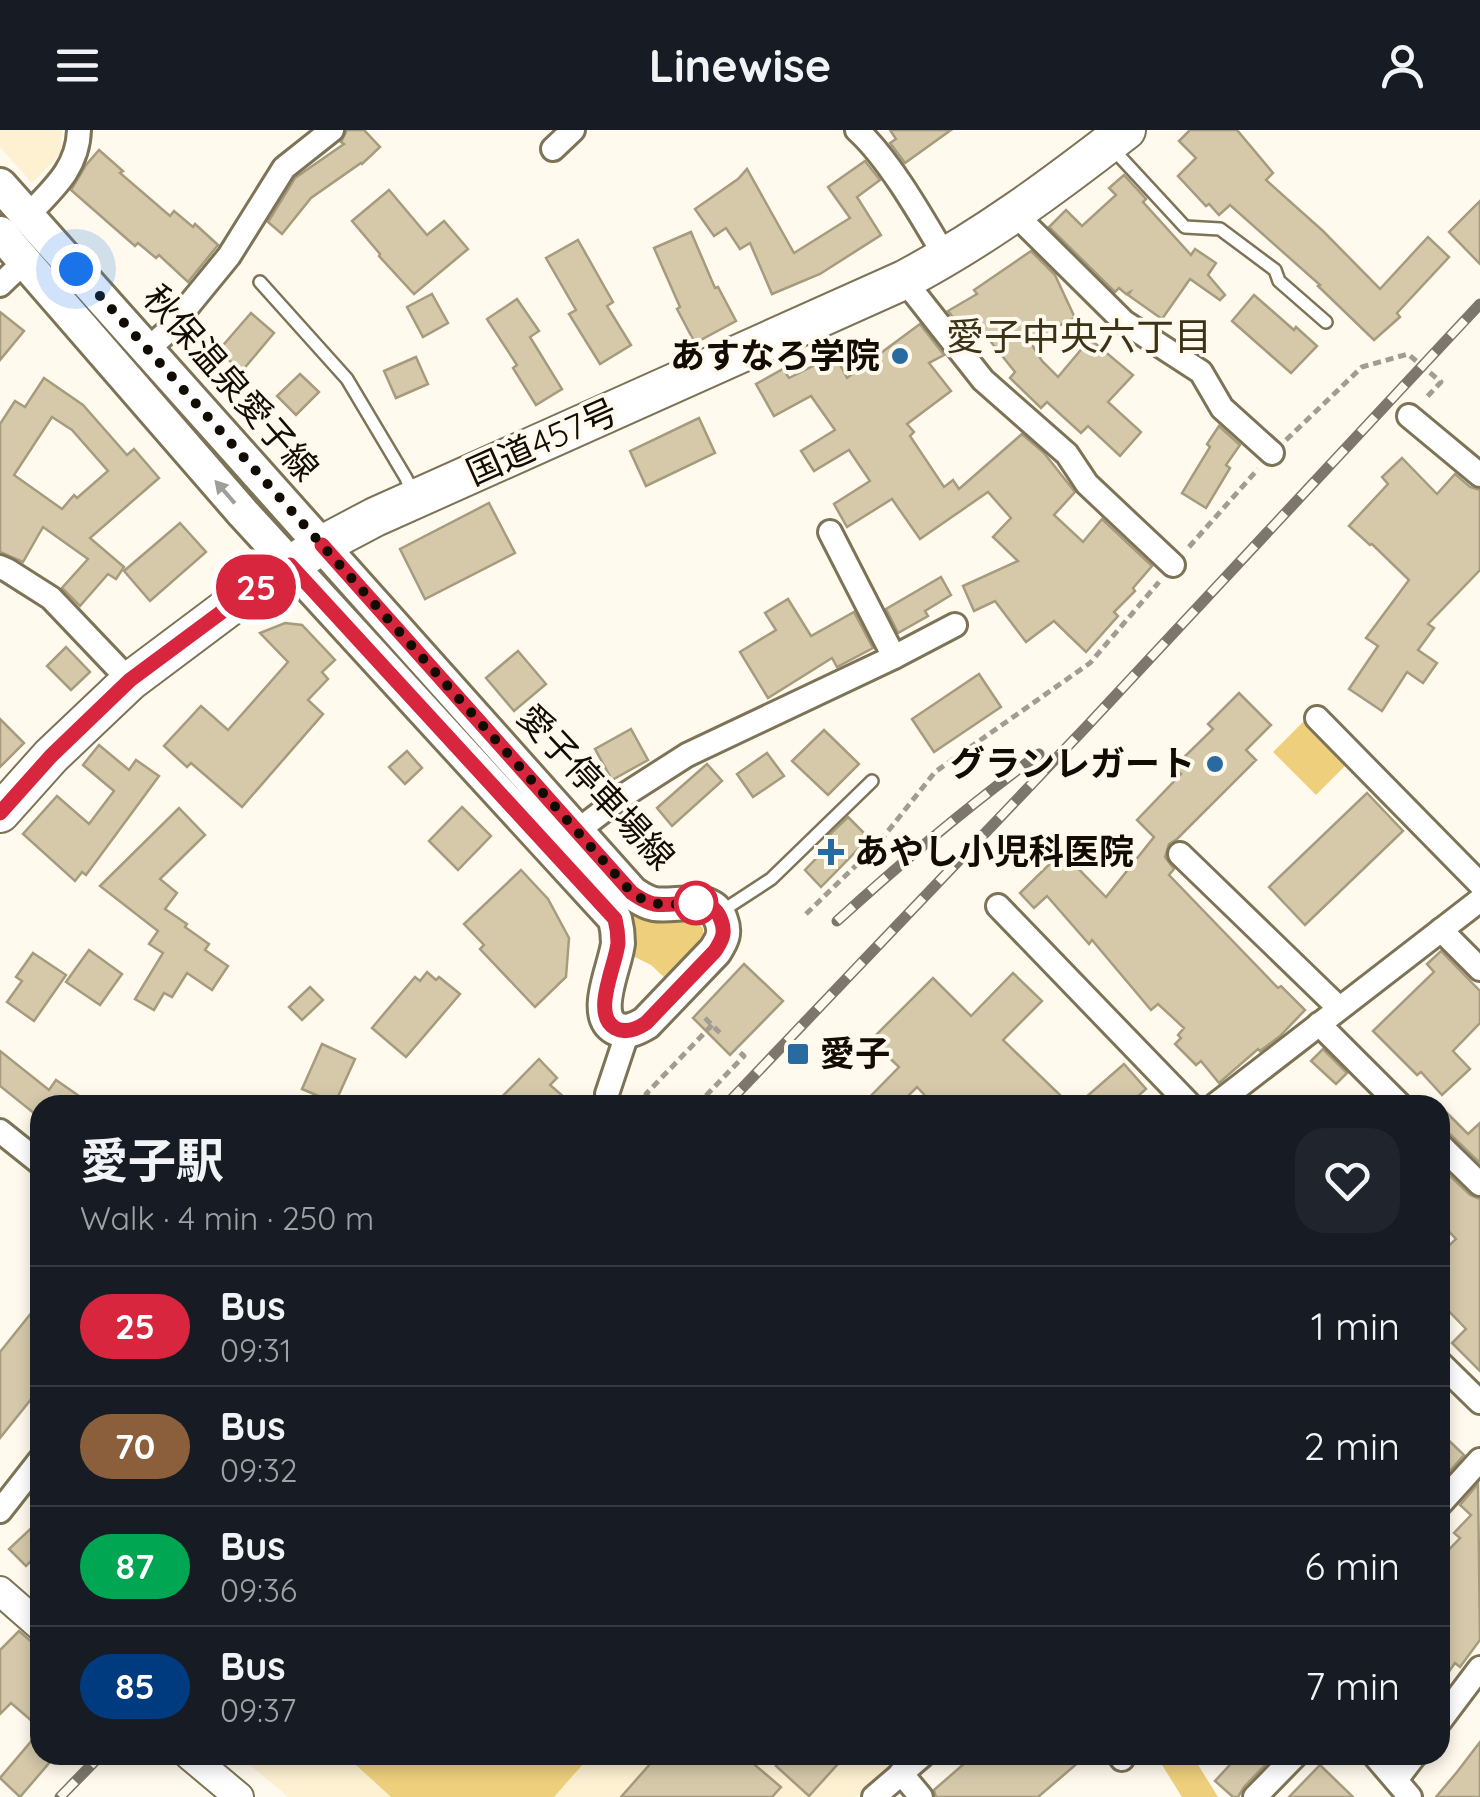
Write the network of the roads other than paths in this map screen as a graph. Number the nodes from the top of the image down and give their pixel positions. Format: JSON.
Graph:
{"nodes":[{"id":1,"x":80,"y":130,"type":"edge"},
{"id":2,"x":332,"y":130,"type":"edge"},
{"id":3,"x":573,"y":130,"type":"edge"},
{"id":4,"x":857,"y":130,"type":"edge"},
{"id":5,"x":1117,"y":136,"type":"edge"},
{"id":6,"x":553,"y":150,"type":"dead end"},
{"id":7,"x":0,"y":185,"type":"edge"},
{"id":8,"x":1016,"y":214,"type":"junction"},
{"id":9,"x":28,"y":216,"type":"junction"},
{"id":10,"x":0,"y":233,"type":"edge"},
{"id":11,"x":946,"y":258,"type":"junction"},
{"id":12,"x":24,"y":261,"type":"junction"},
{"id":13,"x":904,"y":280,"type":"junction"},
{"id":14,"x":260,"y":282,"type":"dead end"},
{"id":15,"x":0,"y":285,"type":"edge"},
{"id":16,"x":1326,"y":322,"type":"dead end"},
{"id":17,"x":148,"y":349,"type":"junction"},
{"id":18,"x":1409,"y":416,"type":"road end"},
{"id":19,"x":1272,"y":453,"type":"road end"},
{"id":20,"x":1480,"y":475,"type":"edge"},
{"id":21,"x":416,"y":500,"type":"junction"},
{"id":22,"x":830,"y":532,"type":"dead end"},
{"id":23,"x":322,"y":545,"type":"junction"},
{"id":24,"x":290,"y":565,"type":"junction"},
{"id":25,"x":1173,"y":565,"type":"road end"},
{"id":26,"x":0,"y":568,"type":"edge"},
{"id":27,"x":955,"y":625,"type":"dead end"},
{"id":28,"x":894,"y":657,"type":"junction"},
{"id":29,"x":130,"y":680,"type":"junction"},
{"id":30,"x":1318,"y":718,"type":"dead end"},
{"id":31,"x":872,"y":781,"type":"dead end"},
{"id":32,"x":0,"y":813,"type":"edge"},
{"id":33,"x":577,"y":831,"type":"junction"},
{"id":34,"x":1180,"y":854,"type":"dead end"},
{"id":35,"x":1480,"y":884,"type":"edge"},
{"id":36,"x":1480,"y":900,"type":"edge"},
{"id":37,"x":998,"y":906,"type":"dead end"},
{"id":38,"x":718,"y":914,"type":"junction"},
{"id":39,"x":1441,"y":930,"type":"junction"},
{"id":40,"x":1480,"y":969,"type":"edge"},
{"id":41,"x":1339,"y":1008,"type":"junction"},
{"id":42,"x":1319,"y":1024,"type":"junction"},
{"id":43,"x":628,"y":1031,"type":"junction"},
{"id":44,"x":607,"y":1095,"type":"edge"},
{"id":45,"x":1180,"y":1095,"type":"edge"},
{"id":46,"x":1228,"y":1095,"type":"edge"},
{"id":47,"x":1390,"y":1095,"type":"edge"},
{"id":48,"x":0,"y":1131,"type":"edge"},
{"id":49,"x":30,"y":1155,"type":"edge"},
{"id":50,"x":1450,"y":1155,"type":"edge"},
{"id":51,"x":1480,"y":1184,"type":"edge"},
{"id":52,"x":1450,"y":1370,"type":"edge"},
{"id":53,"x":1476,"y":1391,"type":"edge"},
{"id":54,"x":1480,"y":1460,"type":"edge"},
{"id":55,"x":30,"y":1473,"type":"edge"},
{"id":56,"x":1450,"y":1493,"type":"edge"},
{"id":57,"x":0,"y":1511,"type":"edge"},
{"id":58,"x":0,"y":1591,"type":"edge"},
{"id":59,"x":30,"y":1617,"type":"edge"},
{"id":60,"x":1480,"y":1668,"type":"edge"},
{"id":61,"x":1450,"y":1708,"type":"edge"},
{"id":62,"x":201,"y":1765,"type":"edge"},
{"id":63,"x":911,"y":1765,"type":"edge"},
{"id":64,"x":1286,"y":1765,"type":"edge"},
{"id":65,"x":1383,"y":1765,"type":"edge"},
{"id":66,"x":901,"y":1773,"type":"junction"},
{"id":67,"x":1403,"y":1788,"type":"edge"},
{"id":68,"x":239,"y":1797,"type":"edge"},
{"id":69,"x":874,"y":1797,"type":"edge"},
{"id":70,"x":921,"y":1797,"type":"edge"},
{"id":71,"x":1255,"y":1797,"type":"edge"}],
"edges":[{"from":1,"to":9,"type":"street"},
{"from":2,"to":17,"type":"street"},
{"from":3,"to":6,"type":"street"},
{"from":4,"to":11,"type":"street"},
{"from":5,"to":8,"type":"highway","name":"国道457号"},
{"from":5,"to":16,"type":"lane"},
{"from":7,"to":9,"type":"main road","name":"秋保温泉愛子線"},
{"from":8,"to":11,"type":"highway","name":"国道457号"},
{"from":8,"to":19,"type":"street"},
{"from":9,"to":17,"type":"main road","name":"秋保温泉愛子線"},
{"from":10,"to":12,"type":"main road"},
{"from":11,"to":13,"type":"highway","name":"国道457号"},
{"from":12,"to":15,"type":"street"},
{"from":24,"to":12,"type":"main road","one_way":true},
{"from":13,"to":21,"type":"highway","name":"国道457号"},
{"from":13,"to":25,"type":"street"},
{"from":14,"to":21,"type":"lane"},
{"from":17,"to":23,"type":"main road","name":"秋保温泉愛子線"},
{"from":18,"to":20,"type":"street"},
{"from":21,"to":23,"type":"highway","name":"国道457号"},
{"from":22,"to":28,"type":"street"},
{"from":23,"to":24,"type":"highway","name":"国道457号"},
{"from":23,"to":33,"type":"main road","name":"愛子停車場線"},
{"from":24,"to":29,"type":"highway","name":"国道457号"},
{"from":24,"to":43,"type":"main road","name":"愛子停車場線"},
{"from":26,"to":29,"type":"street"},
{"from":27,"to":28,"type":"street"},
{"from":28,"to":33,"type":"street"},
{"from":29,"to":32,"type":"highway","name":"国道457号"},
{"from":30,"to":35,"type":"street"},
{"from":31,"to":38,"type":"lane"},
{"from":33,"to":38,"type":"main road","name":"愛子停車場線"},
{"from":34,"to":41,"type":"street"},
{"from":36,"to":39,"type":"street"},
{"from":37,"to":45,"type":"street"},
{"from":38,"to":43,"type":"main road"},
{"from":39,"to":40,"type":"street"},
{"from":39,"to":41,"type":"street"},
{"from":41,"to":42,"type":"street"},
{"from":42,"to":46,"type":"street"},
{"from":42,"to":47,"type":"street"},
{"from":43,"to":44,"type":"street"},
{"from":48,"to":49,"type":"street"},
{"from":50,"to":51,"type":"street"},
{"from":52,"to":53,"type":"street"},
{"from":54,"to":56,"type":"street"},
{"from":55,"to":57,"type":"street"},
{"from":58,"to":59,"type":"street"},
{"from":60,"to":61,"type":"street"},
{"from":62,"to":68,"type":"street"},
{"from":63,"to":66,"type":"street"},
{"from":64,"to":71,"type":"street"},
{"from":65,"to":67,"type":"street"},
{"from":66,"to":69,"type":"street"},
{"from":66,"to":70,"type":"street"}]}
